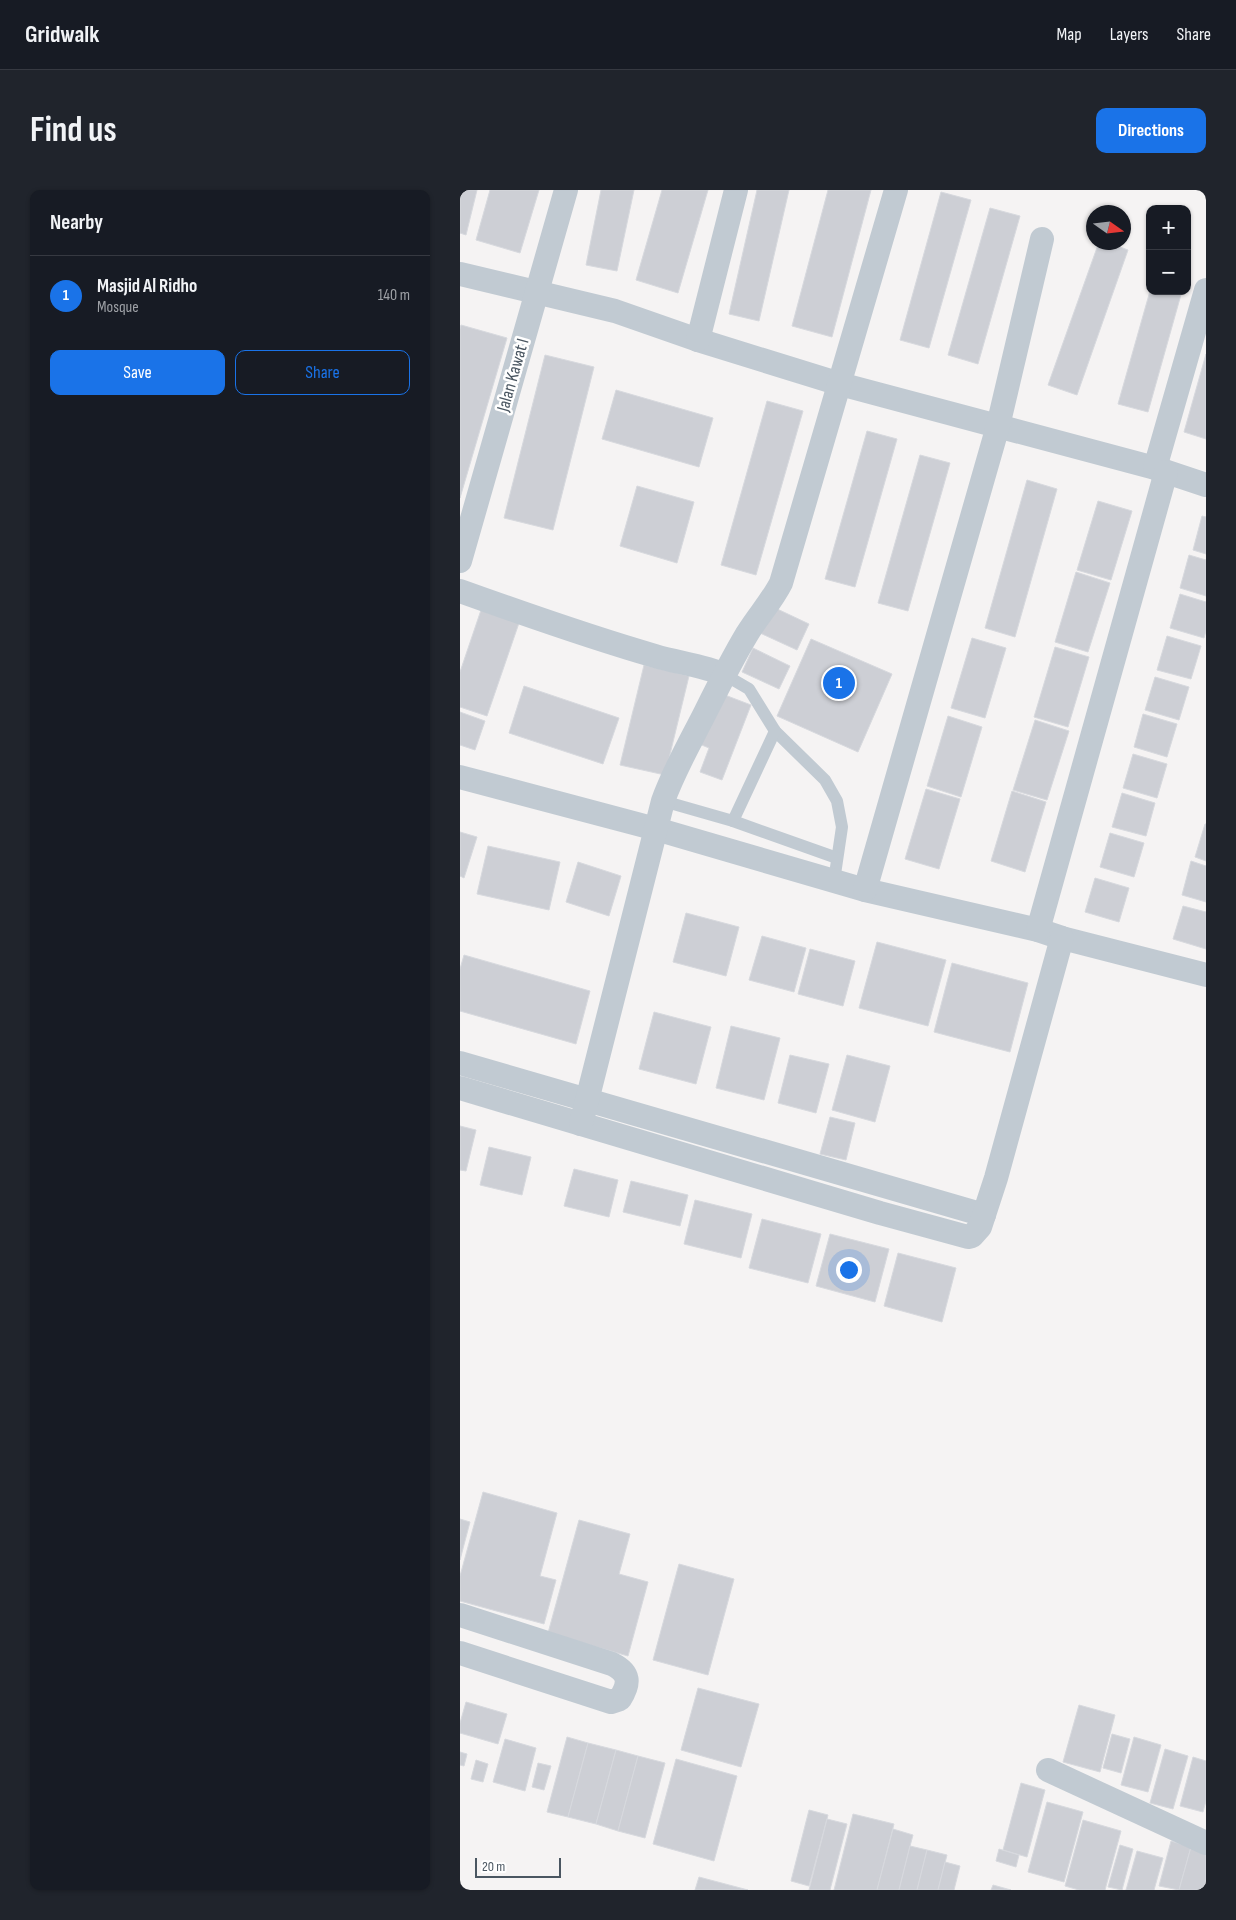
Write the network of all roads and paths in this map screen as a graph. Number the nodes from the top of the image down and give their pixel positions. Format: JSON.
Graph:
{"nodes":[{"id":1,"x":566,"y":190,"type":"edge"},
{"id":2,"x":736,"y":190,"type":"edge"},
{"id":3,"x":896,"y":190,"type":"edge"},
{"id":4,"x":1042,"y":239,"type":"dead end"},
{"id":5,"x":460,"y":274,"type":"edge"},
{"id":6,"x":1206,"y":290,"type":"edge"},
{"id":7,"x":537,"y":293,"type":"junction"},
{"id":8,"x":698,"y":340,"type":"junction"},
{"id":9,"x":840,"y":384,"type":"junction"},
{"id":10,"x":998,"y":426,"type":"junction"},
{"id":11,"x":1161,"y":470,"type":"junction"},
{"id":12,"x":1206,"y":485,"type":"edge"},
{"id":13,"x":460,"y":561,"type":"edge"},
{"id":14,"x":460,"y":591,"type":"edge"},
{"id":15,"x":725,"y":675,"type":"junction"},
{"id":16,"x":775,"y":731,"type":"junction"},
{"id":17,"x":460,"y":776,"type":"edge"},
{"id":18,"x":663,"y":801,"type":"junction"},
{"id":19,"x":733,"y":821,"type":"junction"},
{"id":20,"x":656,"y":829,"type":"junction"},
{"id":21,"x":837,"y":858,"type":"junction"},
{"id":22,"x":834,"y":881,"type":"junction"},
{"id":23,"x":865,"y":890,"type":"junction"},
{"id":24,"x":1038,"y":930,"type":"junction"},
{"id":25,"x":1062,"y":938,"type":"junction"},
{"id":26,"x":1206,"y":975,"type":"edge"},
{"id":27,"x":460,"y":1063,"type":"edge"},
{"id":28,"x":460,"y":1088,"type":"edge"},
{"id":29,"x":586,"y":1100,"type":"junction"},
{"id":30,"x":581,"y":1124,"type":"junction"},
{"id":31,"x":772,"y":1154,"type":"junction"},
{"id":32,"x":766,"y":1179,"type":"junction"},
{"id":33,"x":984,"y":1215,"type":"junction"},
{"id":34,"x":460,"y":1615,"type":"edge"},
{"id":35,"x":460,"y":1653,"type":"edge"},
{"id":36,"x":1048,"y":1770,"type":"dead end"},
{"id":37,"x":1206,"y":1843,"type":"edge"}],
"edges":[{"from":1,"to":7,"type":"street","name":"Jalan Kawat I"},
{"from":2,"to":8,"type":"street"},
{"from":3,"to":9,"type":"street"},
{"from":4,"to":10,"type":"street"},
{"from":5,"to":7,"type":"street"},
{"from":6,"to":11,"type":"street"},
{"from":7,"to":8,"type":"street"},
{"from":7,"to":13,"type":"street","name":"Jalan Kawat I"},
{"from":8,"to":9,"type":"street"},
{"from":9,"to":10,"type":"street"},
{"from":9,"to":15,"type":"street"},
{"from":10,"to":11,"type":"street"},
{"from":10,"to":23,"type":"street"},
{"from":11,"to":12,"type":"street"},
{"from":11,"to":24,"type":"street"},
{"from":14,"to":15,"type":"street"},
{"from":15,"to":16,"type":"lane"},
{"from":15,"to":18,"type":"street"},
{"from":16,"to":19,"type":"lane"},
{"from":16,"to":21,"type":"lane"},
{"from":17,"to":20,"type":"street"},
{"from":18,"to":19,"type":"lane"},
{"from":18,"to":20,"type":"street"},
{"from":19,"to":21,"type":"lane"},
{"from":20,"to":22,"type":"street"},
{"from":20,"to":29,"type":"street"},
{"from":21,"to":22,"type":"lane"},
{"from":22,"to":23,"type":"street"},
{"from":23,"to":24,"type":"street"},
{"from":24,"to":25,"type":"street"},
{"from":25,"to":26,"type":"street"},
{"from":25,"to":33,"type":"street"},
{"from":27,"to":29,"type":"street"},
{"from":28,"to":30,"type":"street"},
{"from":29,"to":30,"type":"street"},
{"from":29,"to":31,"type":"street"},
{"from":30,"to":32,"type":"street"},
{"from":31,"to":32,"type":"street"},
{"from":31,"to":33,"type":"street"},
{"from":32,"to":33,"type":"street"},
{"from":34,"to":35,"type":"street"},
{"from":36,"to":37,"type":"street"}]}
